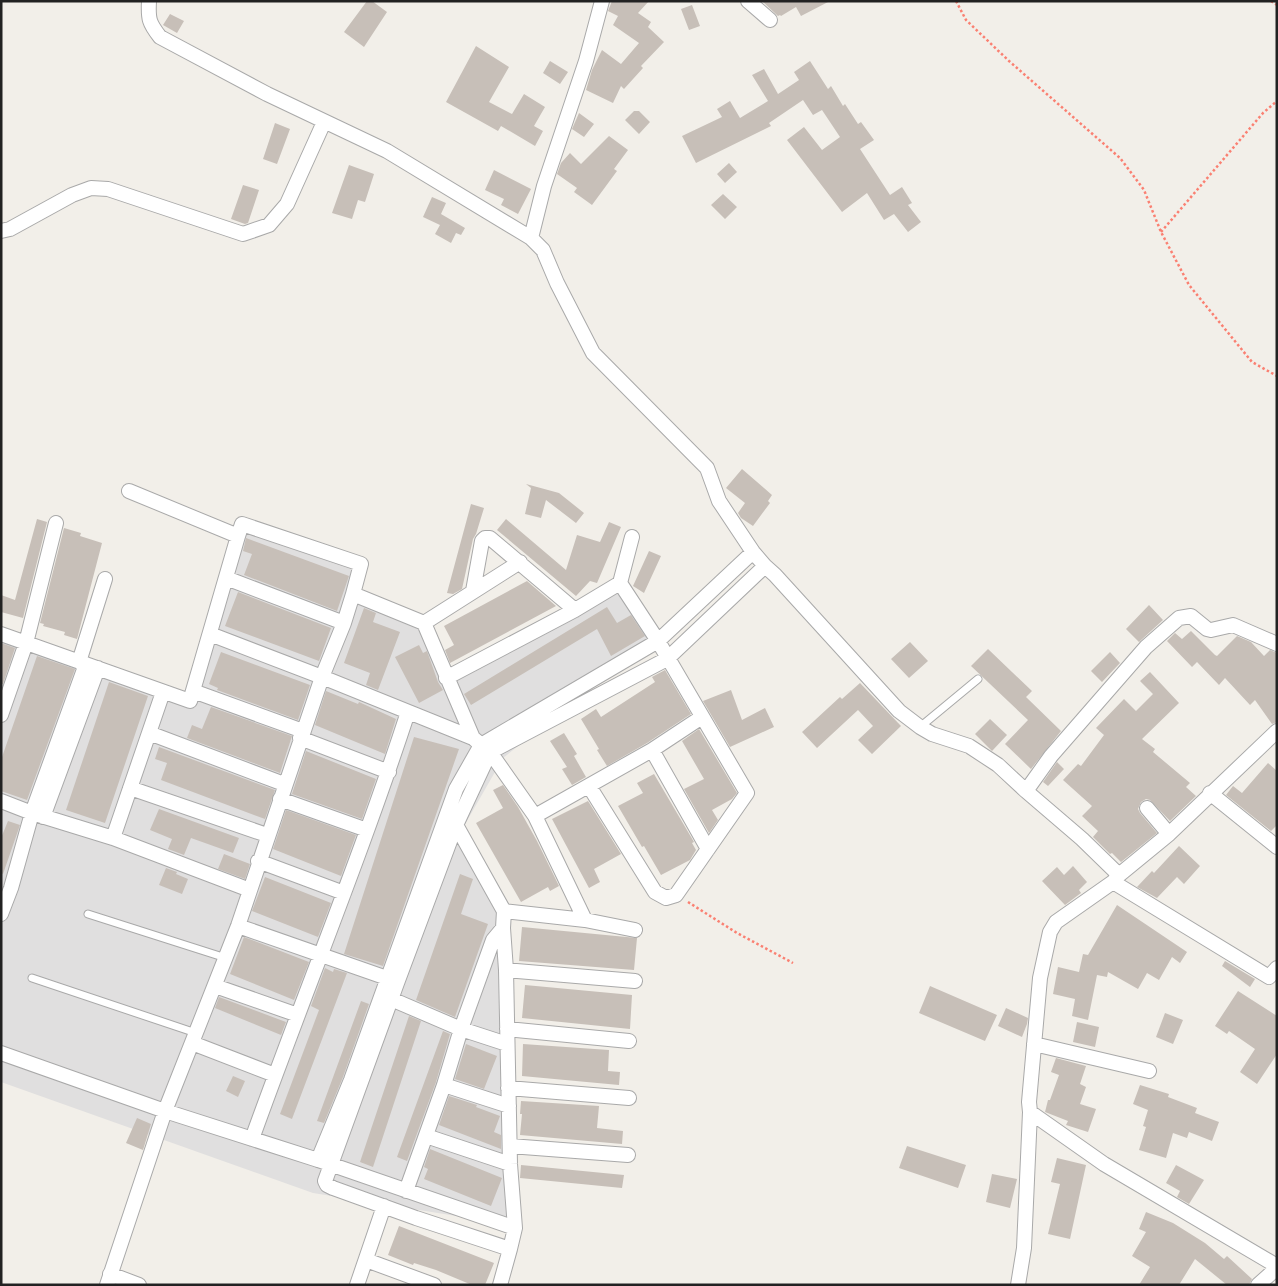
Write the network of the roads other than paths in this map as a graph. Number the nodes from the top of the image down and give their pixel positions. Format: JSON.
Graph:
{"nodes":[{"id":1,"x":149,"y":1,"type":"edge"},
{"id":2,"x":748,"y":1,"type":"edge"},
{"id":3,"x":597,"y":4,"type":"edge"},
{"id":4,"x":770,"y":20,"type":"dead end"},
{"id":5,"x":324,"y":122,"type":"junction"},
{"id":6,"x":1,"y":231,"type":"edge"},
{"id":7,"x":531,"y":238,"type":"junction"},
{"id":8,"x":129,"y":491,"type":"dead end"},
{"id":9,"x":56,"y":523,"type":"dead end"},
{"id":10,"x":238,"y":536,"type":"junction"},
{"id":11,"x":632,"y":537,"type":"dead end"},
{"id":12,"x":753,"y":552,"type":"junction"},
{"id":13,"x":520,"y":562,"type":"junction"},
{"id":14,"x":765,"y":566,"type":"junction"},
{"id":15,"x":226,"y":578,"type":"junction"},
{"id":16,"x":105,"y":579,"type":"dead end"},
{"id":17,"x":620,"y":583,"type":"junction"},
{"id":18,"x":473,"y":591,"type":"junction"},
{"id":19,"x":354,"y":594,"type":"junction"},
{"id":20,"x":575,"y":610,"type":"junction"},
{"id":21,"x":344,"y":623,"type":"junction"},
{"id":22,"x":424,"y":623,"type":"junction"},
{"id":23,"x":1,"y":634,"type":"edge"},
{"id":24,"x":210,"y":634,"type":"junction"},
{"id":25,"x":658,"y":641,"type":"junction"},
{"id":26,"x":26,"y":643,"type":"junction"},
{"id":27,"x":1277,"y":644,"type":"edge"},
{"id":28,"x":667,"y":659,"type":"junction"},
{"id":29,"x":88,"y":665,"type":"junction"},
{"id":30,"x":322,"y":677,"type":"junction"},
{"id":31,"x":446,"y":678,"type":"junction"},
{"id":32,"x":978,"y":680,"type":"dead end"},
{"id":33,"x":193,"y":691,"type":"junction"},
{"id":34,"x":163,"y":692,"type":"junction"},
{"id":35,"x":408,"y":712,"type":"junction"},
{"id":36,"x":1,"y":715,"type":"edge"},
{"id":37,"x":702,"y":717,"type":"junction"},
{"id":38,"x":920,"y":727,"type":"junction"},
{"id":39,"x":1276,"y":732,"type":"edge"},
{"id":40,"x":149,"y":733,"type":"junction"},
{"id":41,"x":302,"y":734,"type":"junction"},
{"id":42,"x":482,"y":745,"type":"junction"},
{"id":43,"x":652,"y":750,"type":"junction"},
{"id":44,"x":389,"y":772,"type":"junction"},
{"id":45,"x":284,"y":784,"type":"junction"},
{"id":46,"x":589,"y":786,"type":"junction"},
{"id":47,"x":130,"y":788,"type":"junction"},
{"id":48,"x":1026,"y":791,"type":"junction"},
{"id":49,"x":1210,"y":793,"type":"junction"},
{"id":50,"x":280,"y":799,"type":"junction"},
{"id":51,"x":1,"y":801,"type":"edge"},
{"id":52,"x":1147,"y":808,"type":"dead end"},
{"id":53,"x":38,"y":815,"type":"junction"},
{"id":54,"x":535,"y":816,"type":"junction"},
{"id":55,"x":456,"y":824,"type":"junction"},
{"id":56,"x":367,"y":830,"type":"junction"},
{"id":57,"x":1169,"y":834,"type":"junction"},
{"id":58,"x":267,"y":835,"type":"junction"},
{"id":59,"x":114,"y":838,"type":"junction"},
{"id":60,"x":1277,"y":847,"type":"edge"},
{"id":61,"x":708,"y":849,"type":"junction"},
{"id":62,"x":258,"y":861,"type":"junction"},
{"id":63,"x":1116,"y":879,"type":"junction"},
{"id":64,"x":250,"y":890,"type":"junction"},
{"id":65,"x":344,"y":893,"type":"junction"},
{"id":66,"x":504,"y":911,"type":"junction"},
{"id":67,"x":1,"y":914,"type":"edge"},
{"id":68,"x":88,"y":914,"type":"dead end"},
{"id":69,"x":585,"y":920,"type":"junction"},
{"id":70,"x":238,"y":926,"type":"junction"},
{"id":71,"x":503,"y":928,"type":"junction"},
{"id":72,"x":635,"y":930,"type":"dead end"},
{"id":73,"x":322,"y":956,"type":"junction"},
{"id":74,"x":226,"y":958,"type":"junction"},
{"id":75,"x":506,"y":970,"type":"junction"},
{"id":76,"x":1274,"y":976,"type":"edge"},
{"id":77,"x":32,"y":978,"type":"dead end"},
{"id":78,"x":387,"y":978,"type":"junction"},
{"id":79,"x":635,"y":981,"type":"dead end"},
{"id":80,"x":215,"y":986,"type":"junction"},
{"id":81,"x":391,"y":999,"type":"junction"},
{"id":82,"x":298,"y":1015,"type":"junction"},
{"id":83,"x":461,"y":1029,"type":"junction"},
{"id":84,"x":507,"y":1030,"type":"junction"},
{"id":85,"x":194,"y":1038,"type":"junction"},
{"id":86,"x":629,"y":1041,"type":"dead end"},
{"id":87,"x":507,"y":1044,"type":"junction"},
{"id":88,"x":1034,"y":1044,"type":"junction"},
{"id":89,"x":1,"y":1053,"type":"edge"},
{"id":90,"x":1149,"y":1071,"type":"dead end"},
{"id":91,"x":275,"y":1075,"type":"junction"},
{"id":92,"x":444,"y":1084,"type":"junction"},
{"id":93,"x":508,"y":1088,"type":"junction"},
{"id":94,"x":629,"y":1098,"type":"dead end"},
{"id":95,"x":509,"y":1106,"type":"junction"},
{"id":96,"x":165,"y":1111,"type":"junction"},
{"id":97,"x":1030,"y":1112,"type":"junction"},
{"id":98,"x":426,"y":1136,"type":"junction"},
{"id":99,"x":252,"y":1139,"type":"junction"},
{"id":100,"x":510,"y":1146,"type":"junction"},
{"id":101,"x":628,"y":1154,"type":"dead end"},
{"id":102,"x":318,"y":1160,"type":"junction"},
{"id":103,"x":510,"y":1164,"type":"junction"},
{"id":104,"x":332,"y":1165,"type":"junction"},
{"id":105,"x":406,"y":1191,"type":"junction"},
{"id":106,"x":384,"y":1206,"type":"junction"},
{"id":107,"x":515,"y":1228,"type":"junction"},
{"id":108,"x":510,"y":1250,"type":"junction"},
{"id":109,"x":366,"y":1260,"type":"junction"},
{"id":110,"x":1277,"y":1267,"type":"edge"},
{"id":111,"x":109,"y":1279,"type":"edge"},
{"id":112,"x":139,"y":1285,"type":"edge"},
{"id":113,"x":357,"y":1285,"type":"edge"},
{"id":114,"x":434,"y":1285,"type":"edge"},
{"id":115,"x":500,"y":1285,"type":"edge"},
{"id":116,"x":1018,"y":1285,"type":"edge"},
{"id":117,"x":1258,"y":1285,"type":"edge"}],
"edges":[{"from":1,"to":5,"type":"street"},
{"from":2,"to":4,"type":"street"},
{"from":3,"to":7,"type":"street"},
{"from":5,"to":6,"type":"street"},
{"from":5,"to":7,"type":"street"},
{"from":7,"to":12,"type":"street"},
{"from":8,"to":10,"type":"street"},
{"from":9,"to":26,"type":"street"},
{"from":10,"to":15,"type":"street"},
{"from":10,"to":19,"type":"street"},
{"from":11,"to":17,"type":"street"},
{"from":12,"to":14,"type":"street"},
{"from":12,"to":25,"type":"street"},
{"from":13,"to":18,"type":"street"},
{"from":13,"to":18,"type":"street"},
{"from":13,"to":20,"type":"street"},
{"from":14,"to":28,"type":"street"},
{"from":14,"to":38,"type":"street"},
{"from":15,"to":21,"type":"street"},
{"from":15,"to":24,"type":"street"},
{"from":16,"to":29,"type":"street"},
{"from":17,"to":20,"type":"street"},
{"from":17,"to":25,"type":"street"},
{"from":18,"to":22,"type":"street"},
{"from":19,"to":21,"type":"street"},
{"from":19,"to":22,"type":"street"},
{"from":20,"to":31,"type":"street"},
{"from":21,"to":30,"type":"street"},
{"from":22,"to":31,"type":"street"},
{"from":23,"to":26,"type":"street"},
{"from":24,"to":30,"type":"street"},
{"from":24,"to":33,"type":"street"},
{"from":25,"to":28,"type":"street"},
{"from":25,"to":42,"type":"street"},
{"from":26,"to":29,"type":"street"},
{"from":26,"to":36,"type":"street"},
{"from":27,"to":48,"type":"street"},
{"from":28,"to":37,"type":"street"},
{"from":28,"to":42,"type":"street"},
{"from":29,"to":34,"type":"street"},
{"from":29,"to":53,"type":"street"},
{"from":30,"to":35,"type":"street"},
{"from":30,"to":41,"type":"street"},
{"from":31,"to":42,"type":"street"},
{"from":32,"to":38,"type":"lane"},
{"from":33,"to":34,"type":"street"},
{"from":33,"to":41,"type":"street"},
{"from":34,"to":40,"type":"street"},
{"from":35,"to":42,"type":"street"},
{"from":35,"to":44,"type":"street"},
{"from":37,"to":43,"type":"street"},
{"from":37,"to":61,"type":"street"},
{"from":38,"to":48,"type":"street"},
{"from":39,"to":49,"type":"street"},
{"from":40,"to":45,"type":"street"},
{"from":40,"to":47,"type":"street"},
{"from":41,"to":44,"type":"street"},
{"from":41,"to":45,"type":"street"},
{"from":42,"to":54,"type":"street"},
{"from":42,"to":55,"type":"street"},
{"from":42,"to":78,"type":"street"},
{"from":43,"to":46,"type":"street"},
{"from":43,"to":61,"type":"street"},
{"from":44,"to":56,"type":"street"},
{"from":45,"to":50,"type":"street"},
{"from":46,"to":54,"type":"street"},
{"from":46,"to":61,"type":"street"},
{"from":47,"to":58,"type":"street"},
{"from":47,"to":59,"type":"street"},
{"from":48,"to":63,"type":"street"},
{"from":49,"to":57,"type":"street"},
{"from":49,"to":60,"type":"street"},
{"from":50,"to":56,"type":"street"},
{"from":50,"to":58,"type":"street"},
{"from":51,"to":53,"type":"street"},
{"from":52,"to":57,"type":"street"},
{"from":53,"to":59,"type":"street"},
{"from":53,"to":67,"type":"street"},
{"from":54,"to":69,"type":"street"},
{"from":55,"to":66,"type":"street"},
{"from":55,"to":81,"type":"street"},
{"from":56,"to":65,"type":"street"},
{"from":57,"to":63,"type":"street"},
{"from":58,"to":62,"type":"street"},
{"from":59,"to":64,"type":"street"},
{"from":62,"to":64,"type":"street"},
{"from":62,"to":65,"type":"street"},
{"from":63,"to":76,"type":"street"},
{"from":63,"to":88,"type":"street"},
{"from":64,"to":70,"type":"street"},
{"from":65,"to":73,"type":"street"},
{"from":66,"to":69,"type":"street"},
{"from":66,"to":71,"type":"street"},
{"from":68,"to":74,"type":"lane"},
{"from":69,"to":72,"type":"street"},
{"from":70,"to":73,"type":"street"},
{"from":70,"to":74,"type":"street"},
{"from":71,"to":75,"type":"street"},
{"from":71,"to":83,"type":"street"},
{"from":73,"to":78,"type":"street"},
{"from":73,"to":82,"type":"street"},
{"from":74,"to":80,"type":"street"},
{"from":75,"to":79,"type":"street"},
{"from":75,"to":84,"type":"street"},
{"from":77,"to":85,"type":"lane"},
{"from":78,"to":102,"type":"street"},
{"from":80,"to":82,"type":"street"},
{"from":80,"to":85,"type":"street"},
{"from":81,"to":83,"type":"street"},
{"from":81,"to":104,"type":"street"},
{"from":82,"to":91,"type":"street"},
{"from":83,"to":87,"type":"street"},
{"from":83,"to":92,"type":"street"},
{"from":84,"to":86,"type":"street"},
{"from":84,"to":87,"type":"street"},
{"from":85,"to":91,"type":"street"},
{"from":85,"to":96,"type":"street"},
{"from":87,"to":93,"type":"street"},
{"from":88,"to":90,"type":"street"},
{"from":88,"to":97,"type":"street"},
{"from":89,"to":96,"type":"street"},
{"from":91,"to":99,"type":"street"},
{"from":92,"to":95,"type":"street"},
{"from":92,"to":98,"type":"street"},
{"from":93,"to":94,"type":"street"},
{"from":93,"to":95,"type":"street"},
{"from":95,"to":100,"type":"street"},
{"from":96,"to":99,"type":"street"},
{"from":96,"to":111,"type":"street"},
{"from":97,"to":110,"type":"street"},
{"from":97,"to":116,"type":"street"},
{"from":98,"to":103,"type":"street"},
{"from":98,"to":105,"type":"street"},
{"from":99,"to":102,"type":"street"},
{"from":100,"to":101,"type":"street"},
{"from":100,"to":103,"type":"street"},
{"from":102,"to":104,"type":"street"},
{"from":103,"to":107,"type":"street"},
{"from":104,"to":105,"type":"street"},
{"from":104,"to":106,"type":"street"},
{"from":105,"to":107,"type":"street"},
{"from":106,"to":108,"type":"street"},
{"from":106,"to":109,"type":"street"},
{"from":107,"to":108,"type":"street"},
{"from":108,"to":115,"type":"street"},
{"from":109,"to":113,"type":"street"},
{"from":109,"to":114,"type":"street"},
{"from":110,"to":117,"type":"street"},
{"from":111,"to":112,"type":"street"}]}
